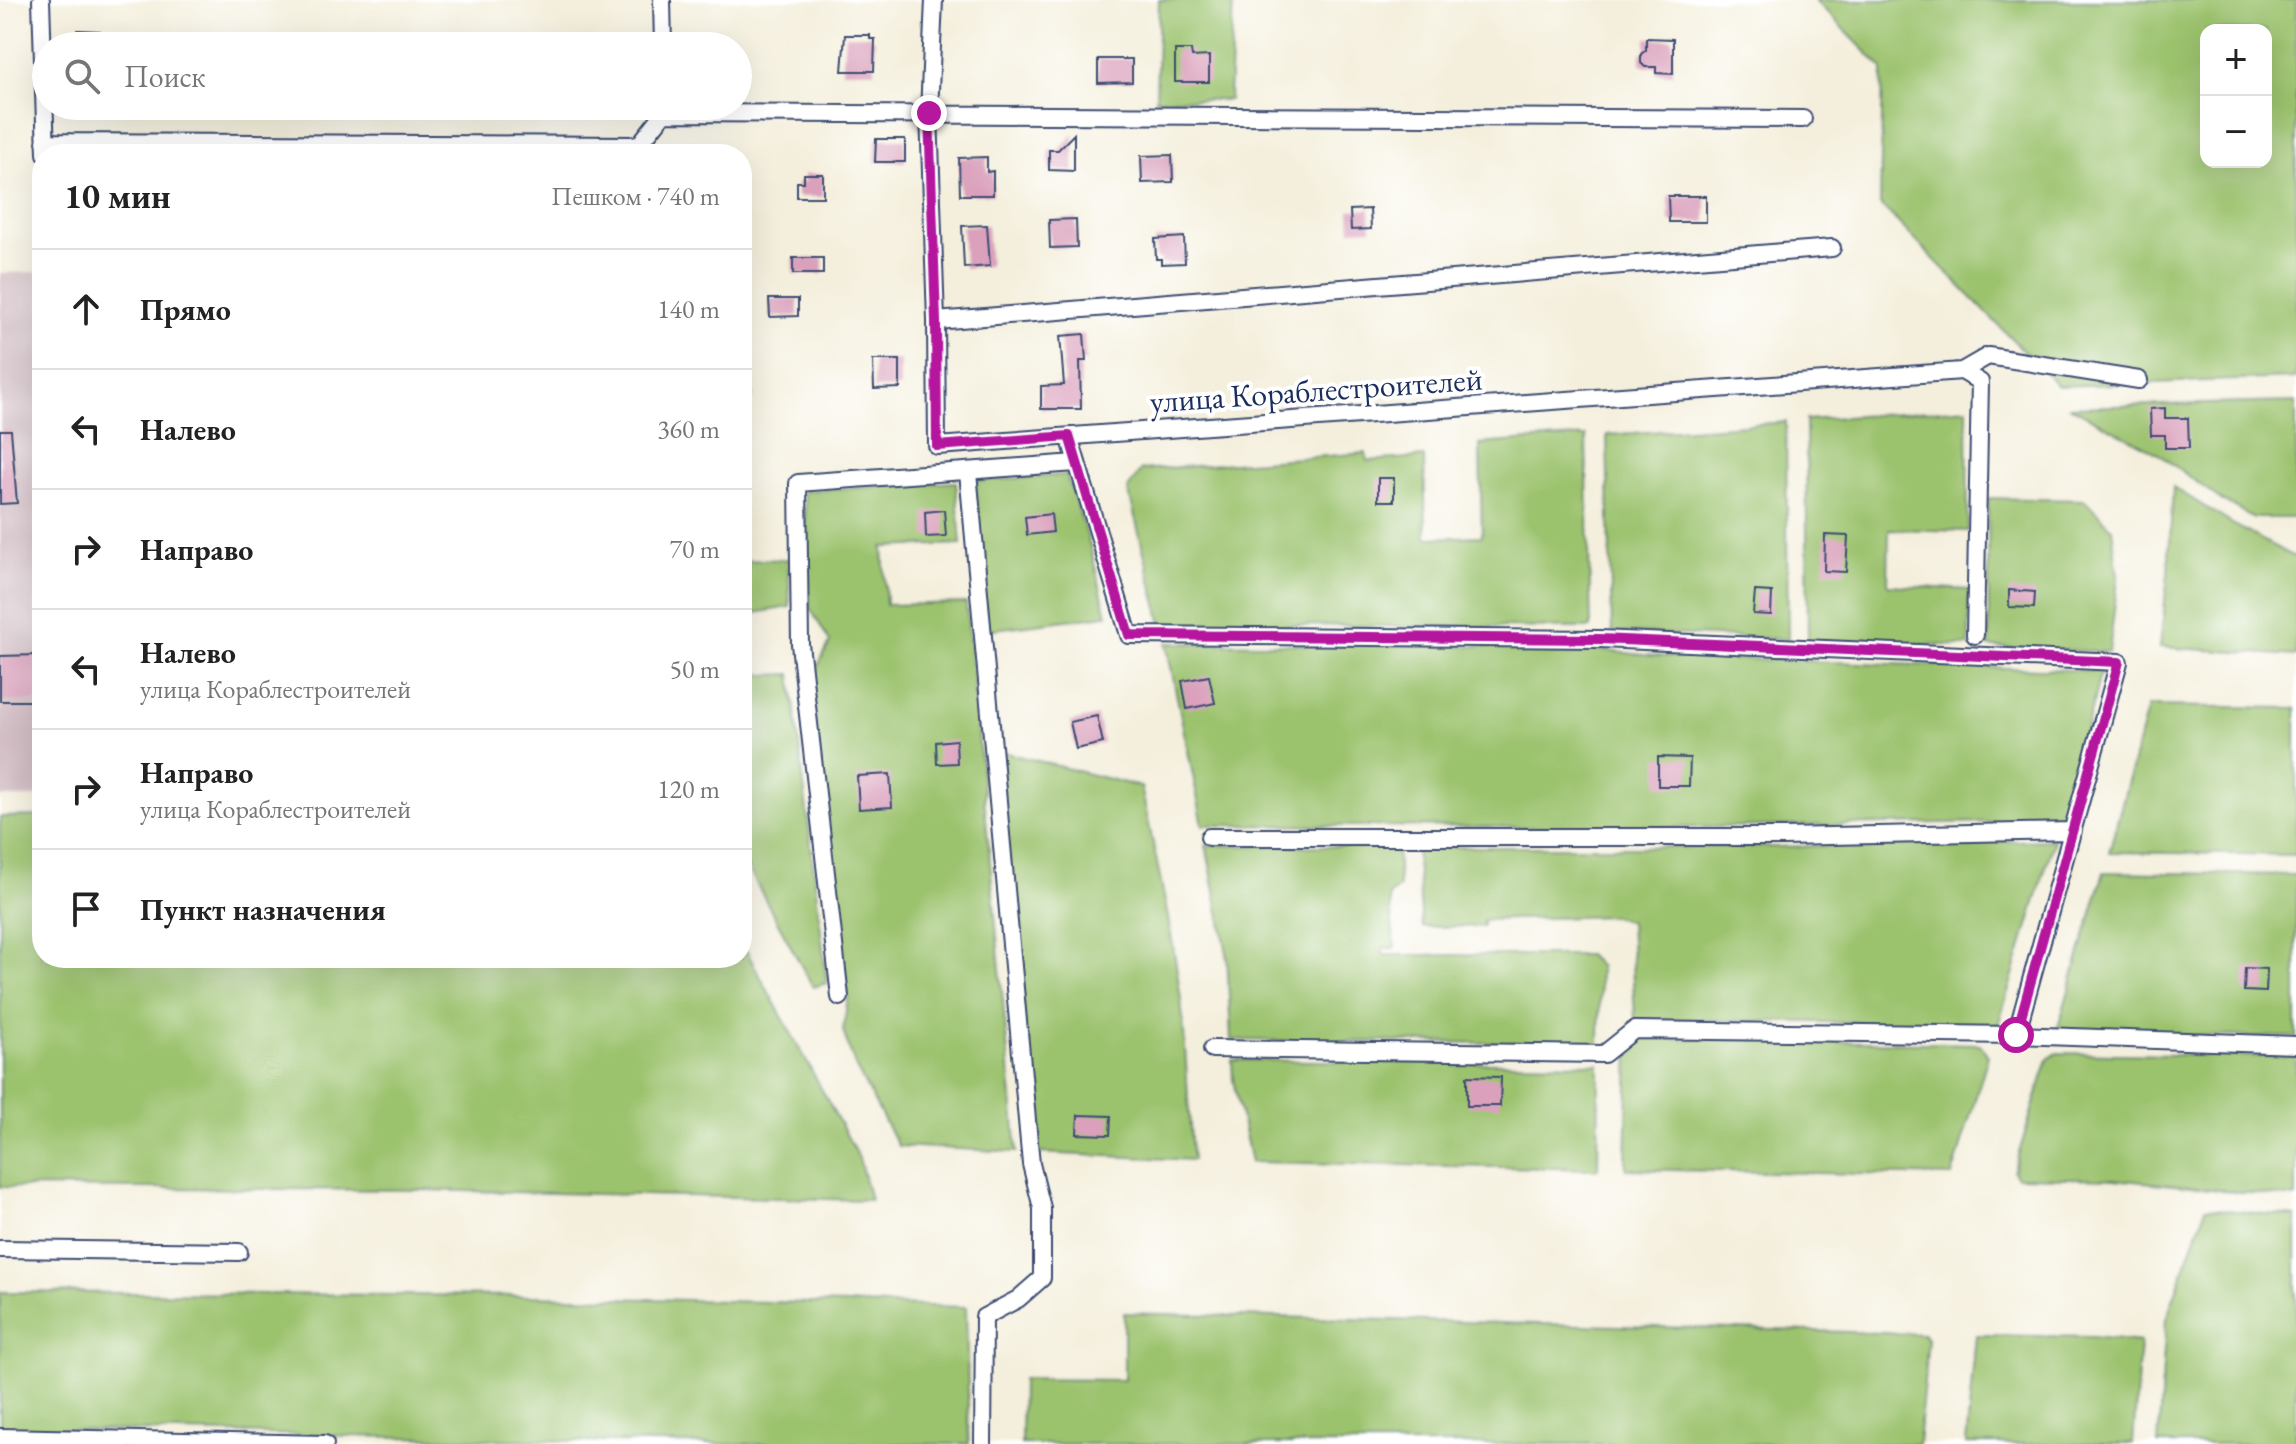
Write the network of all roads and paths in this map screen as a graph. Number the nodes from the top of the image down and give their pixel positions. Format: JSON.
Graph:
{"nodes":[{"id":1,"x":41,"y":0,"type":"edge"},
{"id":2,"x":662,"y":0,"type":"edge"},
{"id":3,"x":934,"y":0,"type":"edge"},
{"id":4,"x":42,"y":32,"type":"edge"},
{"id":5,"x":663,"y":32,"type":"edge"},
{"id":6,"x":752,"y":110,"type":"edge"},
{"id":7,"x":929,"y":113,"type":"junction"},
{"id":8,"x":1803,"y":119,"type":"dead end"},
{"id":9,"x":45,"y":120,"type":"edge"},
{"id":10,"x":656,"y":120,"type":"edge"},
{"id":11,"x":46,"y":144,"type":"edge"},
{"id":12,"x":640,"y":144,"type":"edge"},
{"id":13,"x":1832,"y":248,"type":"dead end"},
{"id":14,"x":936,"y":321,"type":"junction"},
{"id":15,"x":1962,"y":371,"type":"junction"},
{"id":16,"x":2139,"y":380,"type":"dead end"},
{"id":17,"x":1069,"y":436,"type":"junction"},
{"id":18,"x":1076,"y":463,"type":"junction"},
{"id":19,"x":968,"y":472,"type":"junction"},
{"id":20,"x":1975,"y":635,"type":"dead end"},
{"id":21,"x":2073,"y":831,"type":"junction"},
{"id":22,"x":1209,"y":837,"type":"dead end"},
{"id":23,"x":840,"y":997,"type":"dead end"},
{"id":24,"x":2016,"y":1035,"type":"junction"},
{"id":25,"x":2296,"y":1045,"type":"edge"},
{"id":26,"x":1212,"y":1049,"type":"dead end"},
{"id":27,"x":0,"y":1249,"type":"edge"},
{"id":28,"x":239,"y":1252,"type":"dead end"},
{"id":29,"x":0,"y":1437,"type":"edge"},
{"id":30,"x":325,"y":1444,"type":"edge"},
{"id":31,"x":983,"y":1444,"type":"edge"}],
"edges":[{"from":1,"to":4,"type":"street"},
{"from":2,"to":5,"type":"street"},
{"from":3,"to":7,"type":"street","name":"улица Кораблестроителей"},
{"from":6,"to":7,"type":"street"},
{"from":7,"to":8,"type":"street"},
{"from":7,"to":14,"type":"street","name":"улица Кораблестроителей"},
{"from":9,"to":11,"type":"street"},
{"from":10,"to":12,"type":"street"},
{"from":13,"to":14,"type":"street"},
{"from":14,"to":17,"type":"street","name":"улица Кораблестроителей"},
{"from":15,"to":16,"type":"street","name":"улица Кораблестроителей"},
{"from":15,"to":17,"type":"street","name":"улица Кораблестроителей"},
{"from":15,"to":20,"type":"street"},
{"from":17,"to":18,"type":"street"},
{"from":18,"to":19,"type":"street"},
{"from":18,"to":21,"type":"street"},
{"from":19,"to":23,"type":"street"},
{"from":19,"to":31,"type":"street"},
{"from":21,"to":22,"type":"street"},
{"from":21,"to":24,"type":"street"},
{"from":24,"to":25,"type":"street"},
{"from":24,"to":26,"type":"street"},
{"from":27,"to":28,"type":"street"},
{"from":29,"to":30,"type":"street"}]}
